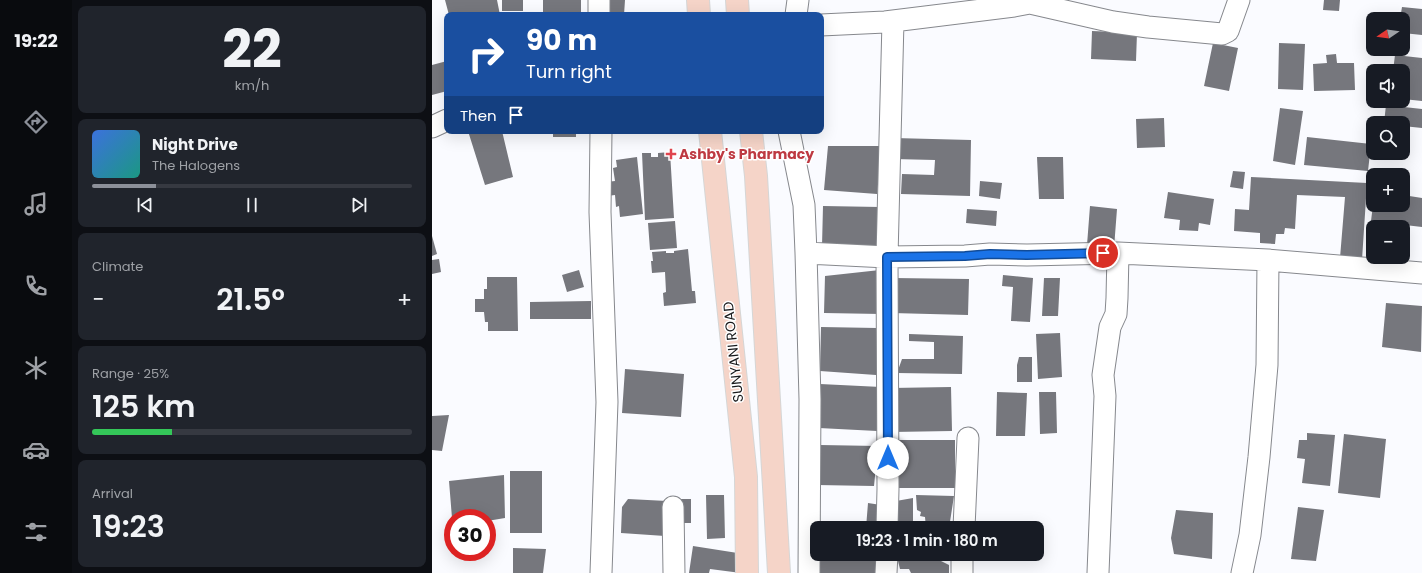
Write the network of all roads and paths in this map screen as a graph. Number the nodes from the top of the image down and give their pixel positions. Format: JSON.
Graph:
{"nodes":[{"id":1,"x":599,"y":0,"type":"edge"},
{"id":2,"x":698,"y":0,"type":"edge"},
{"id":3,"x":737,"y":0,"type":"edge"},
{"id":4,"x":798,"y":0,"type":"edge"},
{"id":5,"x":1238,"y":0,"type":"edge"},
{"id":6,"x":1030,"y":1,"type":"edge"},
{"id":7,"x":599,"y":12,"type":"edge"},
{"id":8,"x":699,"y":12,"type":"edge"},
{"id":9,"x":738,"y":12,"type":"edge"},
{"id":10,"x":796,"y":12,"type":"edge"},
{"id":11,"x":893,"y":21,"type":"junction"},
{"id":12,"x":824,"y":25,"type":"edge"},
{"id":13,"x":444,"y":121,"type":"edge"},
{"id":14,"x":432,"y":127,"type":"edge"},
{"id":15,"x":601,"y":134,"type":"edge"},
{"id":16,"x":710,"y":134,"type":"edge"},
{"id":17,"x":750,"y":134,"type":"edge"},
{"id":18,"x":790,"y":134,"type":"edge"},
{"id":19,"x":806,"y":253,"type":"junction"},
{"id":20,"x":1118,"y":253,"type":"junction"},
{"id":21,"x":887,"y":257,"type":"junction"},
{"id":22,"x":1268,"y":260,"type":"junction"},
{"id":23,"x":1422,"y":273,"type":"edge"},
{"id":24,"x":968,"y":438,"type":"dead end"},
{"id":25,"x":673,"y":507,"type":"dead end"},
{"id":26,"x":887,"y":521,"type":"edge"},
{"id":27,"x":964,"y":521,"type":"edge"},
{"id":28,"x":887,"y":561,"type":"edge"},
{"id":29,"x":962,"y":561,"type":"edge"},
{"id":30,"x":600,"y":573,"type":"edge"},
{"id":31,"x":674,"y":573,"type":"edge"},
{"id":32,"x":747,"y":573,"type":"edge"},
{"id":33,"x":779,"y":573,"type":"edge"},
{"id":34,"x":809,"y":573,"type":"edge"},
{"id":35,"x":886,"y":573,"type":"edge"},
{"id":36,"x":962,"y":573,"type":"edge"},
{"id":37,"x":1098,"y":573,"type":"edge"},
{"id":38,"x":1242,"y":573,"type":"edge"}],
"edges":[{"from":1,"to":7,"type":"street"},
{"from":2,"to":8,"type":"main road"},
{"from":3,"to":9,"type":"main road"},
{"from":4,"to":10,"type":"street"},
{"from":5,"to":6,"type":"street"},
{"from":6,"to":11,"type":"street"},
{"from":11,"to":12,"type":"street"},
{"from":11,"to":21,"type":"street"},
{"from":13,"to":14,"type":"street"},
{"from":15,"to":30,"type":"street"},
{"from":16,"to":32,"type":"main road","name":"SUNYANI ROAD"},
{"from":17,"to":33,"type":"main road"},
{"from":18,"to":19,"type":"street"},
{"from":19,"to":21,"type":"street"},
{"from":19,"to":34,"type":"street"},
{"from":20,"to":21,"type":"street"},
{"from":20,"to":22,"type":"street"},
{"from":20,"to":37,"type":"street"},
{"from":21,"to":26,"type":"street"},
{"from":22,"to":23,"type":"street"},
{"from":22,"to":38,"type":"street"},
{"from":24,"to":27,"type":"street"},
{"from":25,"to":31,"type":"street"},
{"from":28,"to":35,"type":"street"},
{"from":29,"to":36,"type":"street"}]}
